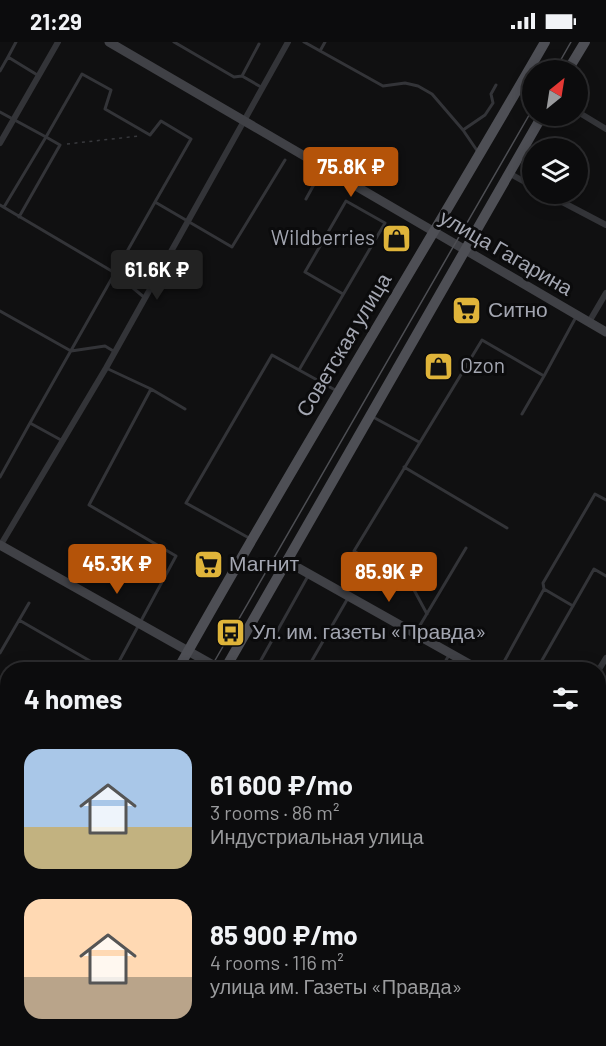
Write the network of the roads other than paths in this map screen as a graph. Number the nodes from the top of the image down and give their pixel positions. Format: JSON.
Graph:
{"nodes":[{"id":1,"x":16,"y":42,"type":"edge"},
{"id":2,"x":58,"y":42,"type":"edge"},
{"id":3,"x":109,"y":42,"type":"edge"},
{"id":4,"x":174,"y":42,"type":"edge"},
{"id":5,"x":288,"y":42,"type":"edge"},
{"id":6,"x":304,"y":42,"type":"edge"},
{"id":7,"x":325,"y":42,"type":"edge"},
{"id":8,"x":545,"y":42,"type":"edge"},
{"id":9,"x":585,"y":42,"type":"edge"},
{"id":10,"x":260,"y":44,"type":"dead end"},
{"id":11,"x":320,"y":51,"type":"junction"},
{"id":12,"x":8,"y":57,"type":"junction"},
{"id":13,"x":574,"y":60,"type":"edge"},
{"id":14,"x":0,"y":71,"type":"edge"},
{"id":15,"x":39,"y":76,"type":"junction"},
{"id":16,"x":242,"y":76,"type":"junction"},
{"id":17,"x":496,"y":85,"type":"dead end"},
{"id":18,"x":263,"y":88,"type":"junction"},
{"id":19,"x":0,"y":112,"type":"edge"},
{"id":20,"x":588,"y":118,"type":"edge"},
{"id":21,"x":13,"y":119,"type":"junction"},
{"id":22,"x":245,"y":121,"type":"junction"},
{"id":23,"x":536,"y":126,"type":"edge"},
{"id":24,"x":606,"y":129,"type":"edge"},
{"id":25,"x":462,"y":130,"type":"junction"},
{"id":26,"x":46,"y":137,"type":"junction"},
{"id":27,"x":0,"y":143,"type":"edge"},
{"id":28,"x":480,"y":155,"type":"junction"},
{"id":29,"x":285,"y":160,"type":"dead end"},
{"id":30,"x":324,"y":167,"type":"junction"},
{"id":31,"x":509,"y":173,"type":"junction"},
{"id":32,"x":522,"y":180,"type":"edge"},
{"id":33,"x":306,"y":199,"type":"dead end"},
{"id":34,"x":155,"y":202,"type":"junction"},
{"id":35,"x":566,"y":204,"type":"edge"},
{"id":36,"x":2,"y":206,"type":"edge"},
{"id":37,"x":19,"y":217,"type":"junction"},
{"id":38,"x":189,"y":223,"type":"junction"},
{"id":39,"x":606,"y":225,"type":"edge"},
{"id":40,"x":435,"y":232,"type":"junction"},
{"id":41,"x":465,"y":250,"type":"junction"},
{"id":42,"x":115,"y":273,"type":"junction"},
{"id":43,"x":606,"y":293,"type":"edge"},
{"id":44,"x":343,"y":294,"type":"junction"},
{"id":45,"x":145,"y":298,"type":"junction"},
{"id":46,"x":0,"y":311,"type":"edge"},
{"id":47,"x":577,"y":315,"type":"junction"},
{"id":48,"x":589,"y":322,"type":"junction"},
{"id":49,"x":606,"y":332,"type":"edge"},
{"id":50,"x":71,"y":351,"type":"junction"},
{"id":51,"x":115,"y":352,"type":"junction"},
{"id":52,"x":106,"y":368,"type":"junction"},
{"id":53,"x":299,"y":370,"type":"junction"},
{"id":54,"x":544,"y":376,"type":"junction"},
{"id":55,"x":151,"y":389,"type":"junction"},
{"id":56,"x":338,"y":392,"type":"junction"},
{"id":57,"x":185,"y":409,"type":"dead end"},
{"id":58,"x":522,"y":414,"type":"dead end"},
{"id":59,"x":370,"y":416,"type":"junction"},
{"id":60,"x":30,"y":423,"type":"junction"},
{"id":61,"x":63,"y":441,"type":"junction"},
{"id":62,"x":419,"y":442,"type":"junction"},
{"id":63,"x":404,"y":467,"type":"junction"},
{"id":64,"x":0,"y":477,"type":"edge"},
{"id":65,"x":606,"y":501,"type":"edge"},
{"id":66,"x":507,"y":528,"type":"dead end"},
{"id":67,"x":253,"y":540,"type":"junction"},
{"id":68,"x":0,"y":545,"type":"edge"},
{"id":69,"x":466,"y":548,"type":"dead end"},
{"id":70,"x":286,"y":561,"type":"junction"},
{"id":71,"x":309,"y":574,"type":"junction"},
{"id":72,"x":606,"y":575,"type":"edge"},
{"id":73,"x":544,"y":589,"type":"junction"},
{"id":74,"x":349,"y":597,"type":"junction"},
{"id":75,"x":29,"y":603,"type":"dead end"},
{"id":76,"x":573,"y":606,"type":"junction"},
{"id":77,"x":427,"y":614,"type":"junction"},
{"id":78,"x":19,"y":620,"type":"junction"},
{"id":79,"x":139,"y":623,"type":"junction"},
{"id":80,"x":416,"y":634,"type":"junction"},
{"id":81,"x":188,"y":651,"type":"junction"},
{"id":82,"x":0,"y":653,"type":"edge"},
{"id":83,"x":450,"y":653,"type":"junction"},
{"id":84,"x":92,"y":662,"type":"edge"},
{"id":85,"x":119,"y":662,"type":"edge"},
{"id":86,"x":182,"y":662,"type":"edge"},
{"id":87,"x":208,"y":662,"type":"edge"},
{"id":88,"x":229,"y":662,"type":"edge"},
{"id":89,"x":260,"y":662,"type":"edge"},
{"id":90,"x":311,"y":662,"type":"edge"},
{"id":91,"x":445,"y":662,"type":"edge"},
{"id":92,"x":466,"y":662,"type":"edge"},
{"id":93,"x":504,"y":662,"type":"edge"},
{"id":94,"x":541,"y":662,"type":"edge"}],
"edges":[{"from":1,"to":12,"type":"lane"},
{"from":2,"to":15,"type":"street"},
{"from":3,"to":22,"type":"main road","name":"улица Гагарина"},
{"from":4,"to":16,"type":"lane"},
{"from":5,"to":18,"type":"street"},
{"from":6,"to":11,"type":"lane"},
{"from":7,"to":11,"type":"lane"},
{"from":8,"to":28,"type":"main road","name":"Советская улица"},
{"from":9,"to":13,"type":"main road"},
{"from":10,"to":16,"type":"lane"},
{"from":11,"to":25,"type":"lane"},
{"from":12,"to":14,"type":"lane"},
{"from":12,"to":15,"type":"lane"},
{"from":15,"to":21,"type":"street"},
{"from":16,"to":18,"type":"lane"},
{"from":17,"to":25,"type":"lane"},
{"from":18,"to":22,"type":"street"},
{"from":19,"to":21,"type":"lane"},
{"from":20,"to":24,"type":"street"},
{"from":21,"to":26,"type":"lane"},
{"from":21,"to":27,"type":"street"},
{"from":22,"to":30,"type":"main road","name":"улица Гагарина"},
{"from":22,"to":38,"type":"street"},
{"from":23,"to":31,"type":"main road"},
{"from":25,"to":28,"type":"lane"},
{"from":26,"to":34,"type":"lane"},
{"from":26,"to":36,"type":"lane"},
{"from":26,"to":37,"type":"lane"},
{"from":28,"to":40,"type":"main road","name":"Советская улица"},
{"from":29,"to":38,"type":"lane"},
{"from":30,"to":33,"type":"lane"},
{"from":30,"to":40,"type":"main road","name":"улица Гагарина"},
{"from":31,"to":32,"type":"street"},
{"from":31,"to":41,"type":"main road"},
{"from":34,"to":38,"type":"lane"},
{"from":34,"to":42,"type":"lane"},
{"from":35,"to":39,"type":"street"},
{"from":36,"to":37,"type":"lane"},
{"from":37,"to":42,"type":"lane"},
{"from":38,"to":45,"type":"street"},
{"from":40,"to":41,"type":"main road","name":"улица Гагарина"},
{"from":40,"to":56,"type":"main road","name":"Советская улица"},
{"from":41,"to":47,"type":"main road","name":"улица Гагарина"},
{"from":41,"to":59,"type":"main road"},
{"from":42,"to":45,"type":"lane"},
{"from":42,"to":50,"type":"lane"},
{"from":43,"to":48,"type":"street"},
{"from":44,"to":44,"type":"lane"},
{"from":44,"to":53,"type":"lane"},
{"from":45,"to":51,"type":"street"},
{"from":46,"to":50,"type":"lane"},
{"from":47,"to":48,"type":"main road","name":"улица Гагарина"},
{"from":47,"to":54,"type":"lane"},
{"from":48,"to":49,"type":"main road","name":"улица Гагарина"},
{"from":50,"to":51,"type":"lane"},
{"from":50,"to":60,"type":"lane"},
{"from":51,"to":52,"type":"street"},
{"from":52,"to":55,"type":"lane"},
{"from":52,"to":61,"type":"street"},
{"from":53,"to":56,"type":"lane"},
{"from":53,"to":67,"type":"lane"},
{"from":54,"to":58,"type":"lane"},
{"from":54,"to":62,"type":"lane"},
{"from":55,"to":57,"type":"lane"},
{"from":55,"to":79,"type":"lane"},
{"from":56,"to":67,"type":"main road","name":"Советская улица"},
{"from":59,"to":62,"type":"lane"},
{"from":59,"to":70,"type":"main road"},
{"from":60,"to":61,"type":"lane"},
{"from":60,"to":64,"type":"lane"},
{"from":61,"to":68,"type":"street"},
{"from":62,"to":63,"type":"lane"},
{"from":63,"to":66,"type":"lane"},
{"from":63,"to":77,"type":"lane"},
{"from":65,"to":73,"type":"lane"},
{"from":67,"to":81,"type":"main road","name":"Советская улица"},
{"from":68,"to":79,"type":"main road"},
{"from":69,"to":77,"type":"lane"},
{"from":70,"to":71,"type":"main road"},
{"from":70,"to":88,"type":"main road"},
{"from":71,"to":74,"type":"main road"},
{"from":71,"to":89,"type":"lane"},
{"from":72,"to":76,"type":"lane"},
{"from":73,"to":76,"type":"lane"},
{"from":73,"to":93,"type":"lane"},
{"from":74,"to":80,"type":"main road"},
{"from":74,"to":90,"type":"lane"},
{"from":75,"to":78,"type":"lane"},
{"from":76,"to":94,"type":"lane"},
{"from":77,"to":80,"type":"lane"},
{"from":78,"to":82,"type":"lane"},
{"from":78,"to":84,"type":"lane"},
{"from":79,"to":81,"type":"main road"},
{"from":79,"to":85,"type":"lane"},
{"from":80,"to":83,"type":"main road"},
{"from":81,"to":86,"type":"main road","name":"Советская улица"},
{"from":81,"to":87,"type":"main road"},
{"from":83,"to":91,"type":"lane"},
{"from":83,"to":92,"type":"main road"}]}
